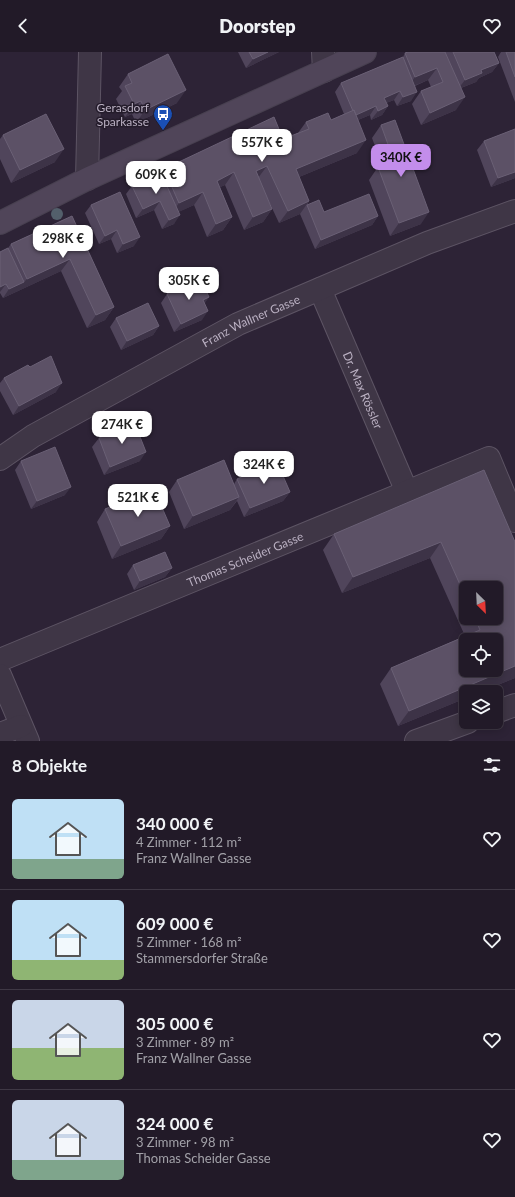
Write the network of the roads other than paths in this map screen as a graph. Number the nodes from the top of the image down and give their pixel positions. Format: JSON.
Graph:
{"nodes":[{"id":1,"x":90,"y":52,"type":"edge"},
{"id":2,"x":365,"y":52,"type":"edge"},
{"id":3,"x":324,"y":62,"type":"edge"},
{"id":4,"x":87,"y":179,"type":"junction"},
{"id":5,"x":515,"y":211,"type":"edge"},
{"id":6,"x":0,"y":223,"type":"edge"},
{"id":7,"x":320,"y":289,"type":"junction"},
{"id":8,"x":0,"y":459,"type":"edge"},
{"id":9,"x":406,"y":492,"type":"junction"},
{"id":10,"x":515,"y":521,"type":"edge"},
{"id":11,"x":0,"y":660,"type":"edge"},
{"id":12,"x":0,"y":676,"type":"edge"},
{"id":13,"x":515,"y":705,"type":"edge"},
{"id":14,"x":503,"y":709,"type":"edge"},
{"id":15,"x":459,"y":725,"type":"edge"},
{"id":16,"x":24,"y":733,"type":"edge"},
{"id":17,"x":0,"y":734,"type":"edge"},
{"id":18,"x":416,"y":741,"type":"edge"}],
"edges":[{"from":1,"to":4,"type":"street"},
{"from":2,"to":3,"type":"main road"},
{"from":3,"to":4,"type":"main road"},
{"from":4,"to":6,"type":"main road"},
{"from":5,"to":7,"type":"street","name":"Franz Wallner Gasse"},
{"from":7,"to":8,"type":"street","name":"Franz Wallner Gasse"},
{"from":7,"to":9,"type":"street","name":"Dr. Max Rössler"},
{"from":9,"to":10,"type":"street","name":"Thomas Scheider Gasse"},
{"from":9,"to":11,"type":"street","name":"Thomas Scheider Gasse"},
{"from":12,"to":16,"type":"street"},
{"from":13,"to":14,"type":"street"},
{"from":15,"to":18,"type":"street"},
{"from":16,"to":17,"type":"street"}]}
